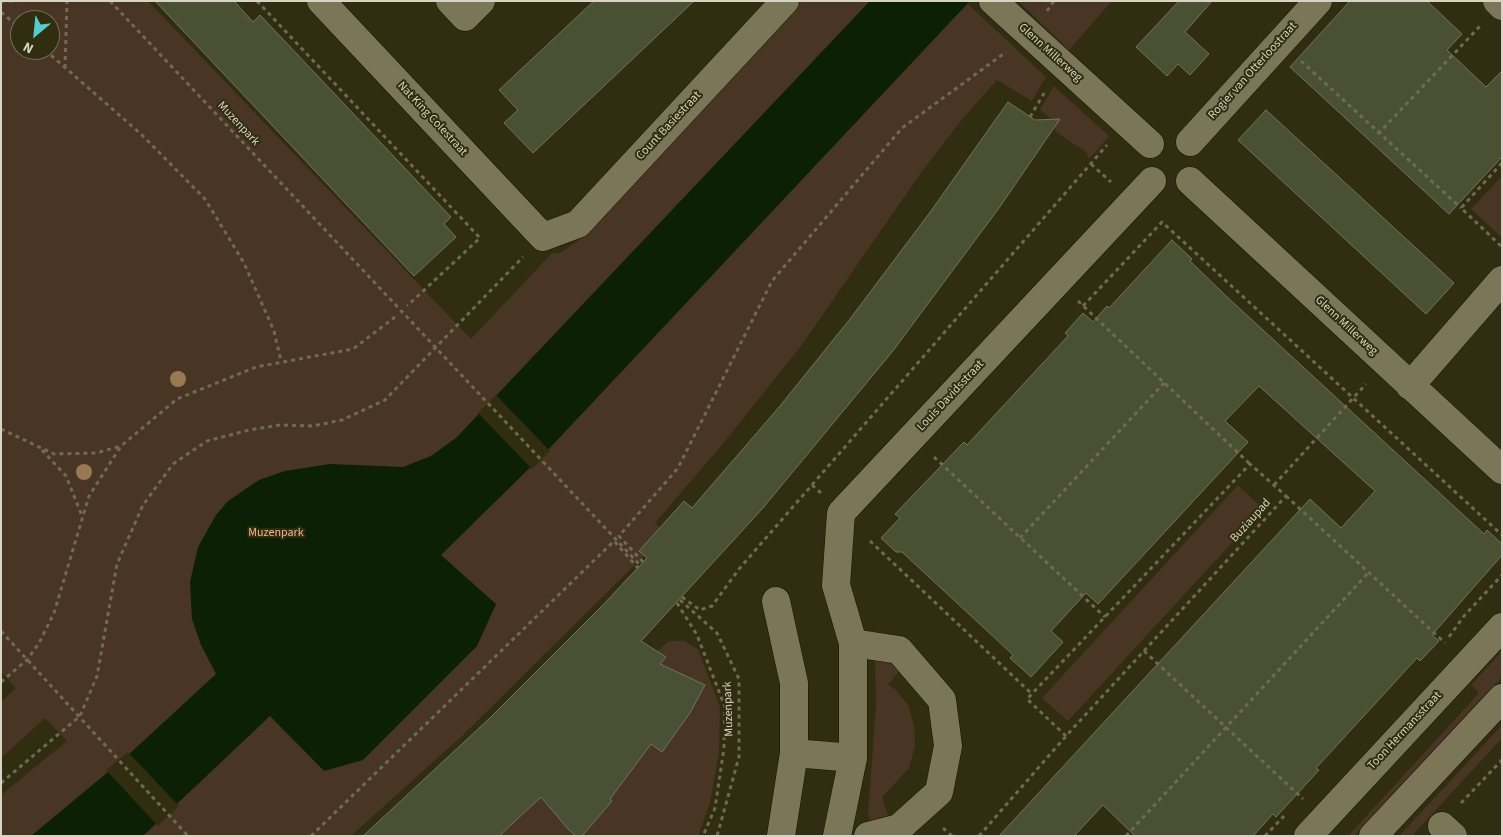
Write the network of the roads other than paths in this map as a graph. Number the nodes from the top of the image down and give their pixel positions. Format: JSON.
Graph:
{"nodes":[{"id":1,"x":321,"y":1,"type":"edge"},
{"id":2,"x":450,"y":1,"type":"edge"},
{"id":3,"x":481,"y":1,"type":"edge"},
{"id":4,"x":785,"y":1,"type":"edge"},
{"id":5,"x":1318,"y":1,"type":"edge"},
{"id":6,"x":998,"y":5,"type":"edge"},
{"id":7,"x":1190,"y":142,"type":"junction"},
{"id":8,"x":1150,"y":144,"type":"junction"},
{"id":9,"x":1152,"y":181,"type":"junction"},
{"id":10,"x":1190,"y":181,"type":"junction"},
{"id":11,"x":543,"y":237,"type":"joint"},
{"id":12,"x":1502,"y":280,"type":"edge"},
{"id":13,"x":1410,"y":386,"type":"junction"},
{"id":14,"x":1502,"y":470,"type":"edge"},
{"id":15,"x":776,"y":601,"type":"dead end"},
{"id":16,"x":1502,"y":627,"type":"edge"},
{"id":17,"x":853,"y":643,"type":"junction"},
{"id":18,"x":1502,"y":698,"type":"edge"},
{"id":19,"x":794,"y":753,"type":"junction"},
{"id":20,"x":853,"y":758,"type":"junction"},
{"id":21,"x":1316,"y":827,"type":"edge"},
{"id":22,"x":781,"y":836,"type":"edge"},
{"id":23,"x":837,"y":836,"type":"edge"},
{"id":24,"x":868,"y":836,"type":"edge"},
{"id":25,"x":1373,"y":836,"type":"edge"}],
"edges":[{"from":1,"to":11,"type":"street","name":"Nat King Colestraat"},
{"from":2,"to":3,"type":"street"},
{"from":4,"to":11,"type":"street","name":"Count Basiestraat"},
{"from":5,"to":7,"type":"street","name":"Rogier van Otterloostraat"},
{"from":6,"to":8,"type":"street","name":"Glenn Millerweg"},
{"from":7,"to":8,"type":"street"},
{"from":7,"to":10,"type":"street"},
{"from":8,"to":9,"type":"street"},
{"from":9,"to":10,"type":"street"},
{"from":9,"to":17,"type":"street","name":"Louis Davidsstraat"},
{"from":10,"to":13,"type":"street","name":"Glenn Millerweg"},
{"from":12,"to":13,"type":"street"},
{"from":13,"to":14,"type":"street","name":"Glenn Millerweg"},
{"from":15,"to":19,"type":"street"},
{"from":16,"to":21,"type":"street","name":"Toon Hermansstraat"},
{"from":17,"to":20,"type":"street","name":"Louis Davidsstraat"},
{"from":17,"to":24,"type":"street"},
{"from":18,"to":25,"type":"street"},
{"from":19,"to":20,"type":"street"},
{"from":19,"to":22,"type":"street"},
{"from":20,"to":23,"type":"street","name":"Louis Davidsstraat"}]}
